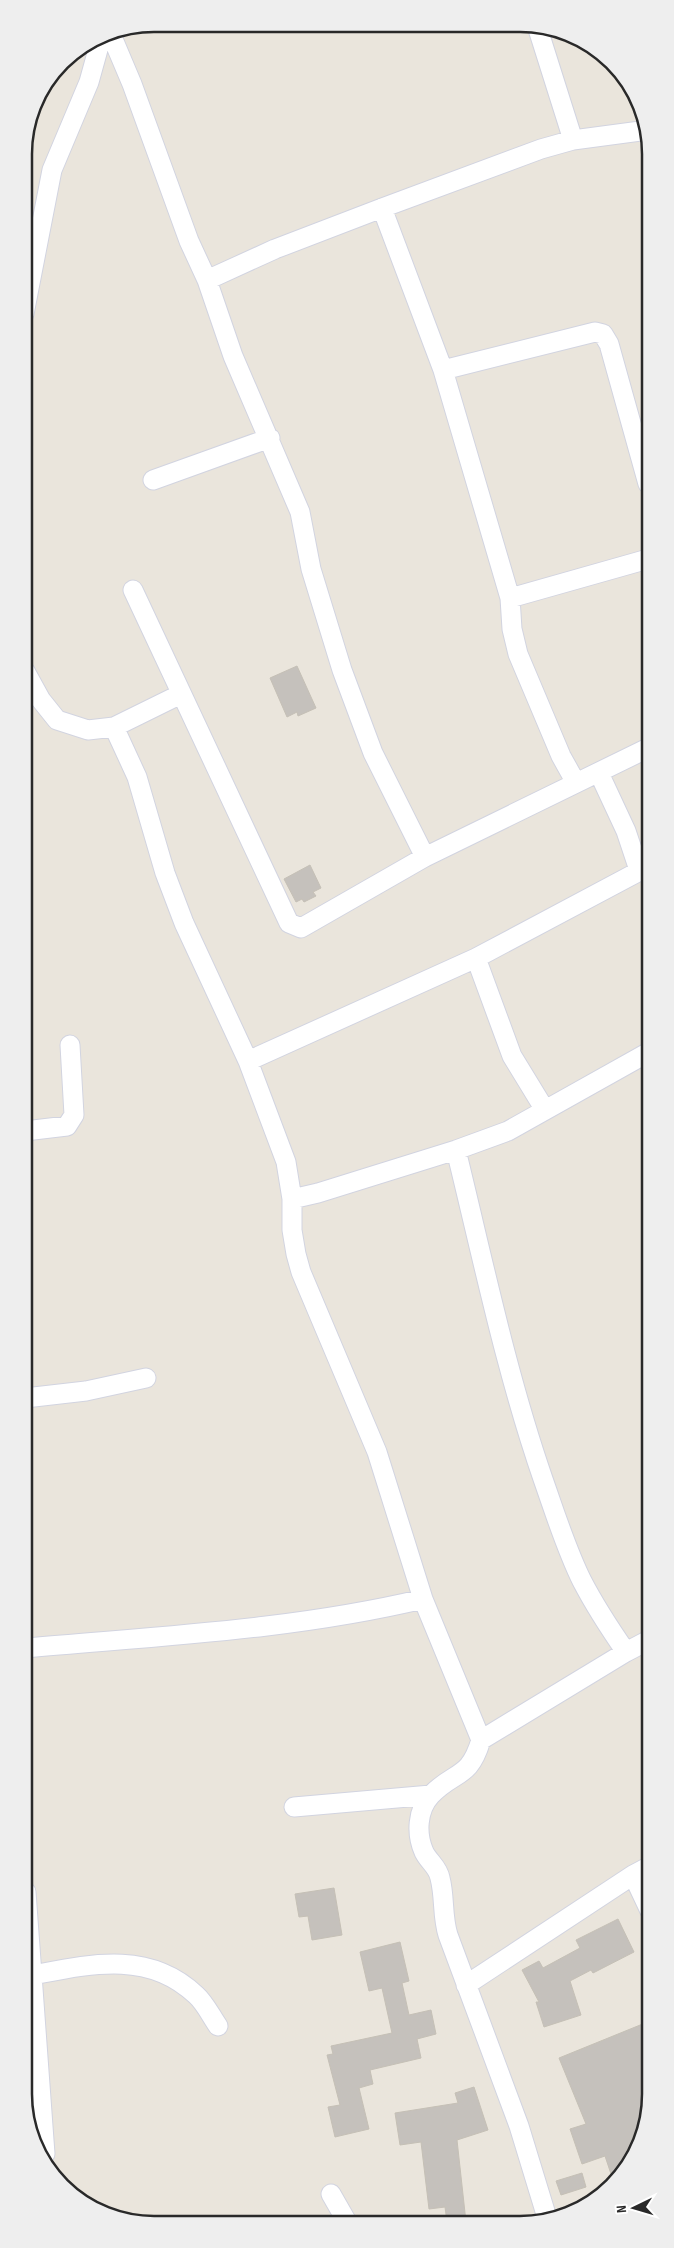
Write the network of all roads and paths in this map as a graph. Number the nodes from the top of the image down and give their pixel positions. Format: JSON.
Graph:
{"nodes":[{"id":1,"x":540,"y":35,"type":"edge"},
{"id":2,"x":113,"y":40,"type":"edge"},
{"id":3,"x":99,"y":46,"type":"edge"},
{"id":4,"x":639,"y":131,"type":"edge"},
{"id":5,"x":573,"y":140,"type":"junction"},
{"id":6,"x":382,"y":208,"type":"junction"},
{"id":7,"x":33,"y":268,"type":"edge"},
{"id":8,"x":207,"y":280,"type":"junction"},
{"id":9,"x":443,"y":370,"type":"junction"},
{"id":10,"x":270,"y":438,"type":"junction"},
{"id":11,"x":642,"y":462,"type":"edge"},
{"id":12,"x":154,"y":480,"type":"dead end"},
{"id":13,"x":642,"y":561,"type":"edge"},
{"id":14,"x":133,"y":590,"type":"dead end"},
{"id":15,"x":510,"y":598,"type":"junction"},
{"id":16,"x":33,"y":685,"type":"edge"},
{"id":17,"x":181,"y":694,"type":"junction"},
{"id":18,"x":114,"y":727,"type":"junction"},
{"id":19,"x":642,"y":751,"type":"edge"},
{"id":20,"x":599,"y":772,"type":"junction"},
{"id":21,"x":576,"y":782,"type":"junction"},
{"id":22,"x":424,"y":857,"type":"junction"},
{"id":23,"x":642,"y":863,"type":"edge"},
{"id":24,"x":642,"y":869,"type":"edge"},
{"id":25,"x":476,"y":958,"type":"junction"},
{"id":26,"x":70,"y":1045,"type":"dead end"},
{"id":27,"x":642,"y":1056,"type":"edge"},
{"id":28,"x":248,"y":1061,"type":"junction"},
{"id":29,"x":545,"y":1110,"type":"junction"},
{"id":30,"x":32,"y":1130,"type":"edge"},
{"id":31,"x":456,"y":1150,"type":"junction"},
{"id":32,"x":292,"y":1199,"type":"junction"},
{"id":33,"x":146,"y":1378,"type":"dead end"},
{"id":34,"x":32,"y":1397,"type":"edge"},
{"id":35,"x":86,"y":1404,"type":"dead end"},
{"id":36,"x":32,"y":1410,"type":"edge"},
{"id":37,"x":423,"y":1599,"type":"junction"},
{"id":38,"x":641,"y":1644,"type":"edge"},
{"id":39,"x":32,"y":1647,"type":"edge"},
{"id":40,"x":626,"y":1652,"type":"junction"},
{"id":41,"x":481,"y":1740,"type":"junction"},
{"id":42,"x":431,"y":1795,"type":"junction"},
{"id":43,"x":294,"y":1807,"type":"dead end"},
{"id":44,"x":641,"y":1871,"type":"edge"},
{"id":45,"x":633,"y":1875,"type":"junction"},
{"id":46,"x":641,"y":1893,"type":"edge"},
{"id":47,"x":32,"y":1964,"type":"edge"},
{"id":48,"x":33,"y":1975,"type":"junction"},
{"id":49,"x":466,"y":1985,"type":"junction"},
{"id":50,"x":218,"y":2026,"type":"dead end"},
{"id":51,"x":44,"y":2145,"type":"edge"},
{"id":52,"x":331,"y":2194,"type":"dead end"},
{"id":53,"x":545,"y":2212,"type":"edge"},
{"id":54,"x":344,"y":2216,"type":"edge"}],
"edges":[{"from":1,"to":5,"type":"street"},
{"from":2,"to":8,"type":"street"},
{"from":3,"to":7,"type":"street"},
{"from":4,"to":5,"type":"street"},
{"from":5,"to":6,"type":"street"},
{"from":6,"to":8,"type":"street"},
{"from":6,"to":9,"type":"street"},
{"from":8,"to":10,"type":"street"},
{"from":9,"to":11,"type":"street"},
{"from":9,"to":15,"type":"street"},
{"from":10,"to":12,"type":"street"},
{"from":10,"to":22,"type":"street"},
{"from":13,"to":15,"type":"street"},
{"from":14,"to":17,"type":"street"},
{"from":15,"to":21,"type":"street"},
{"from":16,"to":18,"type":"street"},
{"from":17,"to":18,"type":"street"},
{"from":17,"to":22,"type":"street"},
{"from":18,"to":28,"type":"street"},
{"from":19,"to":20,"type":"street"},
{"from":20,"to":21,"type":"street"},
{"from":20,"to":23,"type":"street"},
{"from":21,"to":22,"type":"street"},
{"from":24,"to":25,"type":"street"},
{"from":25,"to":28,"type":"street"},
{"from":25,"to":29,"type":"street"},
{"from":26,"to":30,"type":"street"},
{"from":27,"to":29,"type":"street"},
{"from":28,"to":32,"type":"street"},
{"from":29,"to":31,"type":"street"},
{"from":31,"to":32,"type":"street"},
{"from":31,"to":40,"type":"street"},
{"from":32,"to":37,"type":"street"},
{"from":33,"to":34,"type":"street"},
{"from":35,"to":36,"type":"street"},
{"from":37,"to":39,"type":"street"},
{"from":37,"to":41,"type":"street"},
{"from":38,"to":40,"type":"street"},
{"from":40,"to":41,"type":"street"},
{"from":41,"to":42,"type":"street"},
{"from":42,"to":43,"type":"street"},
{"from":42,"to":49,"type":"street"},
{"from":44,"to":45,"type":"street"},
{"from":45,"to":46,"type":"street"},
{"from":45,"to":49,"type":"street"},
{"from":47,"to":48,"type":"street"},
{"from":48,"to":50,"type":"street"},
{"from":48,"to":51,"type":"street"},
{"from":49,"to":53,"type":"street"},
{"from":52,"to":54,"type":"street"}]}
